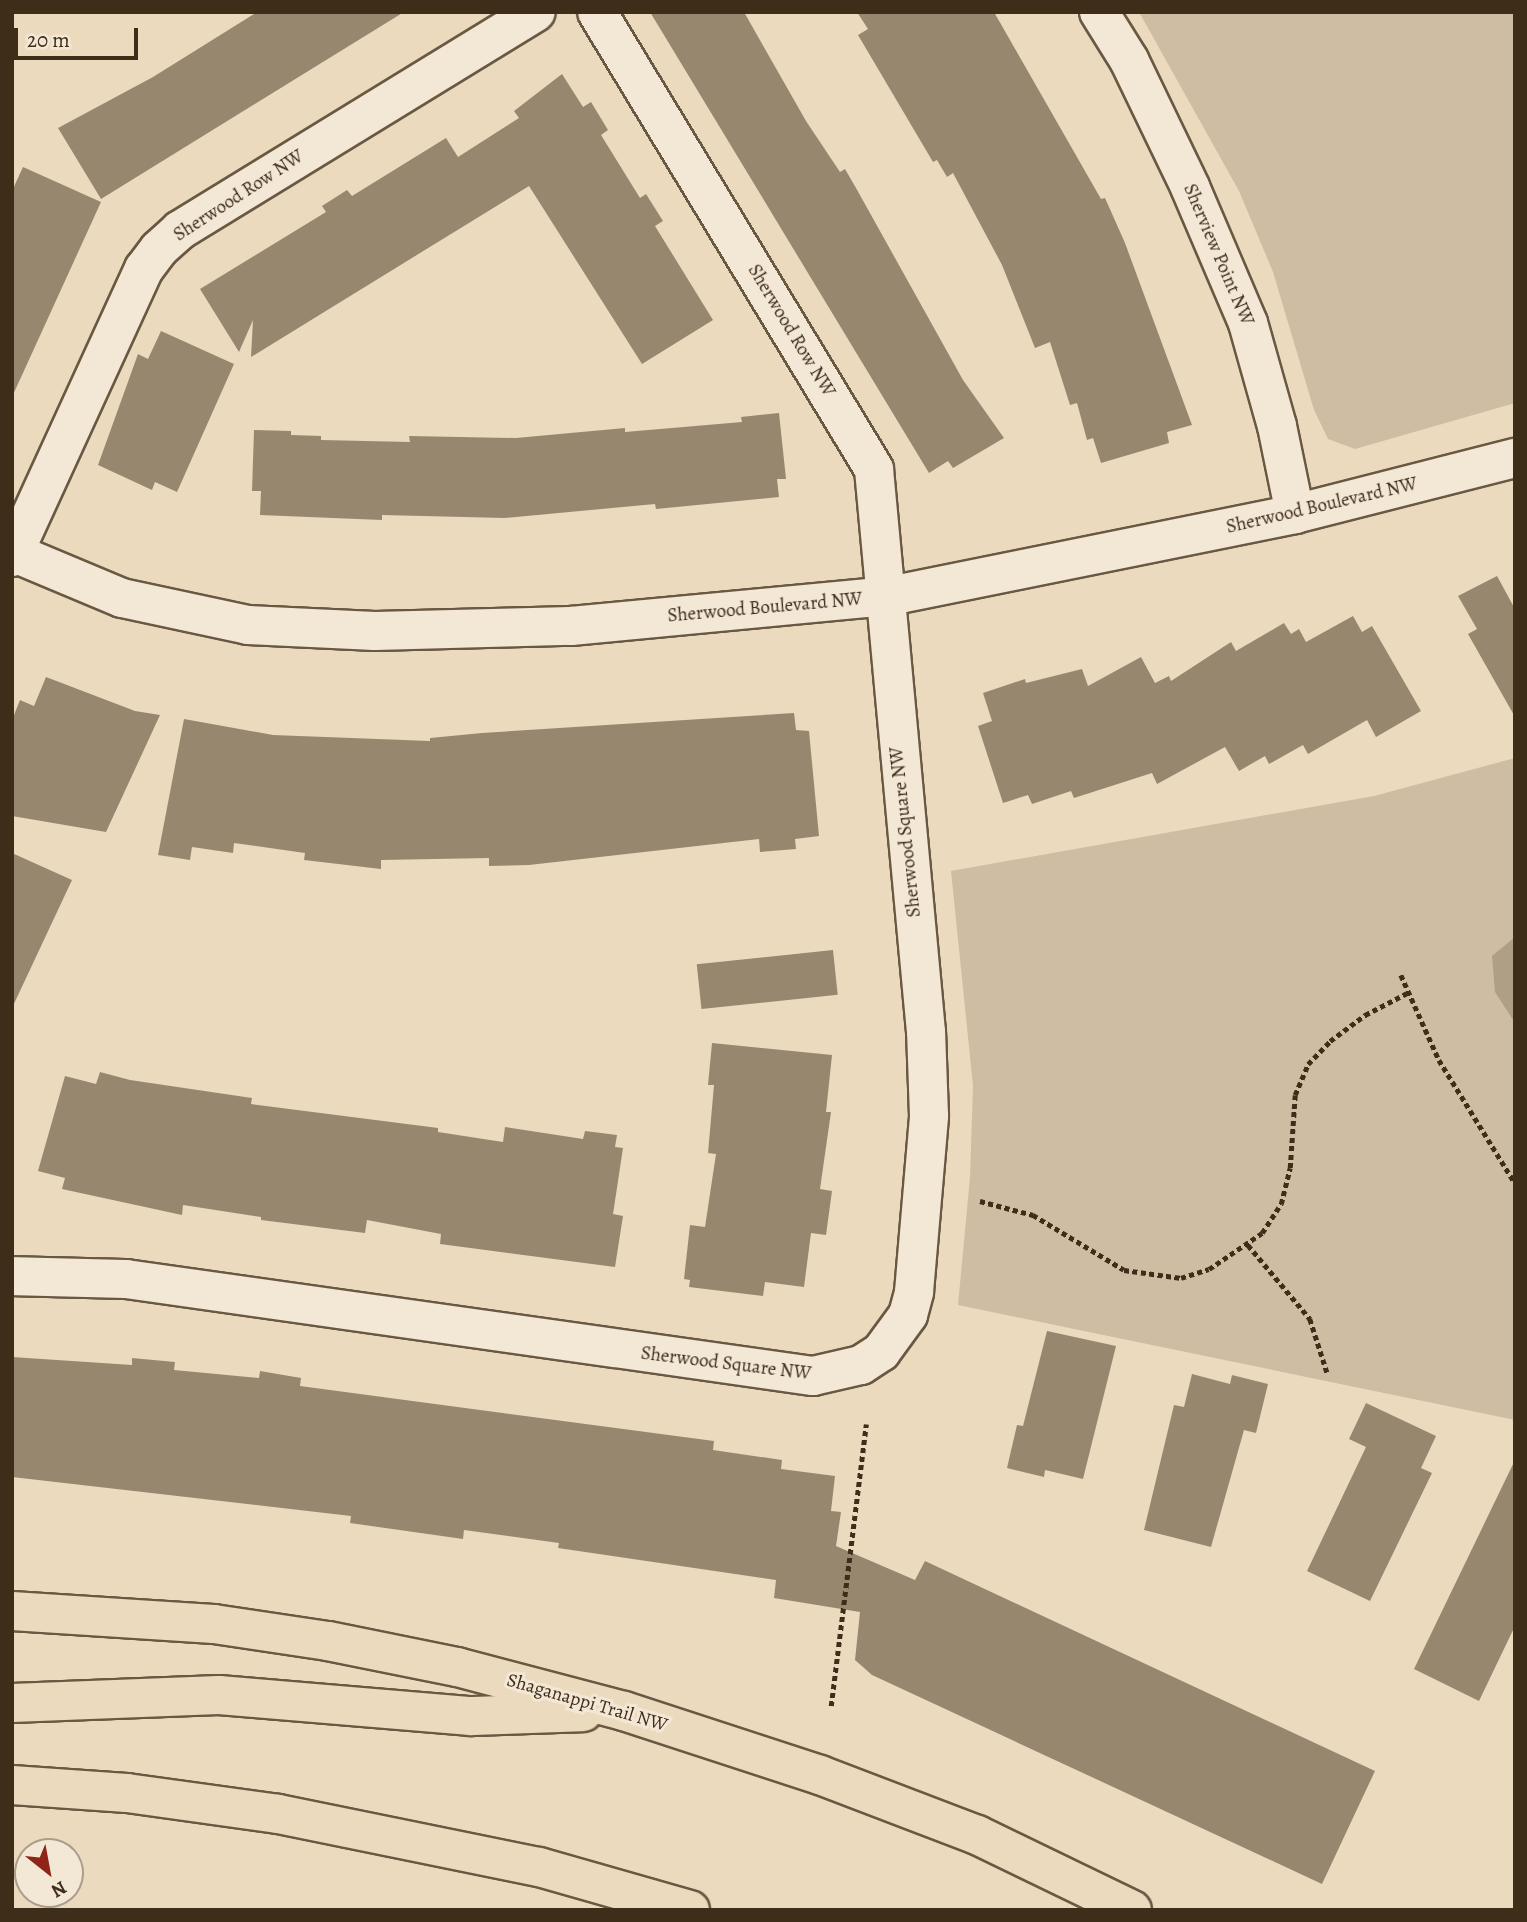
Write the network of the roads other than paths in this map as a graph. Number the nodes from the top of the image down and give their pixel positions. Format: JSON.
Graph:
{"nodes":[{"id":1,"x":536,"y":12,"type":"edge"},
{"id":2,"x":597,"y":12,"type":"edge"},
{"id":3,"x":1099,"y":12,"type":"edge"},
{"id":4,"x":1515,"y":458,"type":"edge"},
{"id":5,"x":1295,"y":514,"type":"junction"},
{"id":6,"x":13,"y":554,"type":"edge"},
{"id":7,"x":889,"y":596,"type":"junction"},
{"id":8,"x":12,"y":1276,"type":"edge"},
{"id":9,"x":12,"y":1611,"type":"edge"},
{"id":10,"x":12,"y":1703,"type":"edge"},
{"id":11,"x":624,"y":1711,"type":"junction"},
{"id":12,"x":12,"y":1785,"type":"edge"},
{"id":13,"x":690,"y":1910,"type":"edge"},
{"id":14,"x":1132,"y":1910,"type":"edge"}],
"edges":[{"from":1,"to":6,"type":"street","name":"Sherwood Row NW"},
{"from":2,"to":7,"type":"street","name":"Sherwood Row NW"},
{"from":3,"to":5,"type":"street","name":"Sherview Point NW"},
{"from":4,"to":5,"type":"street","name":"Sherwood Boulevard NW"},
{"from":5,"to":7,"type":"street","name":"Sherwood Boulevard NW"},
{"from":6,"to":7,"type":"street","name":"Sherwood Boulevard NW"},
{"from":7,"to":8,"type":"street","name":"Sherwood Square NW"},
{"from":9,"to":11,"type":"main road","name":"Shaganappi Trail NW"},
{"from":10,"to":11,"type":"main road"},
{"from":11,"to":14,"type":"main road","name":"Shaganappi Trail NW"},
{"from":12,"to":13,"type":"main road"}]}
